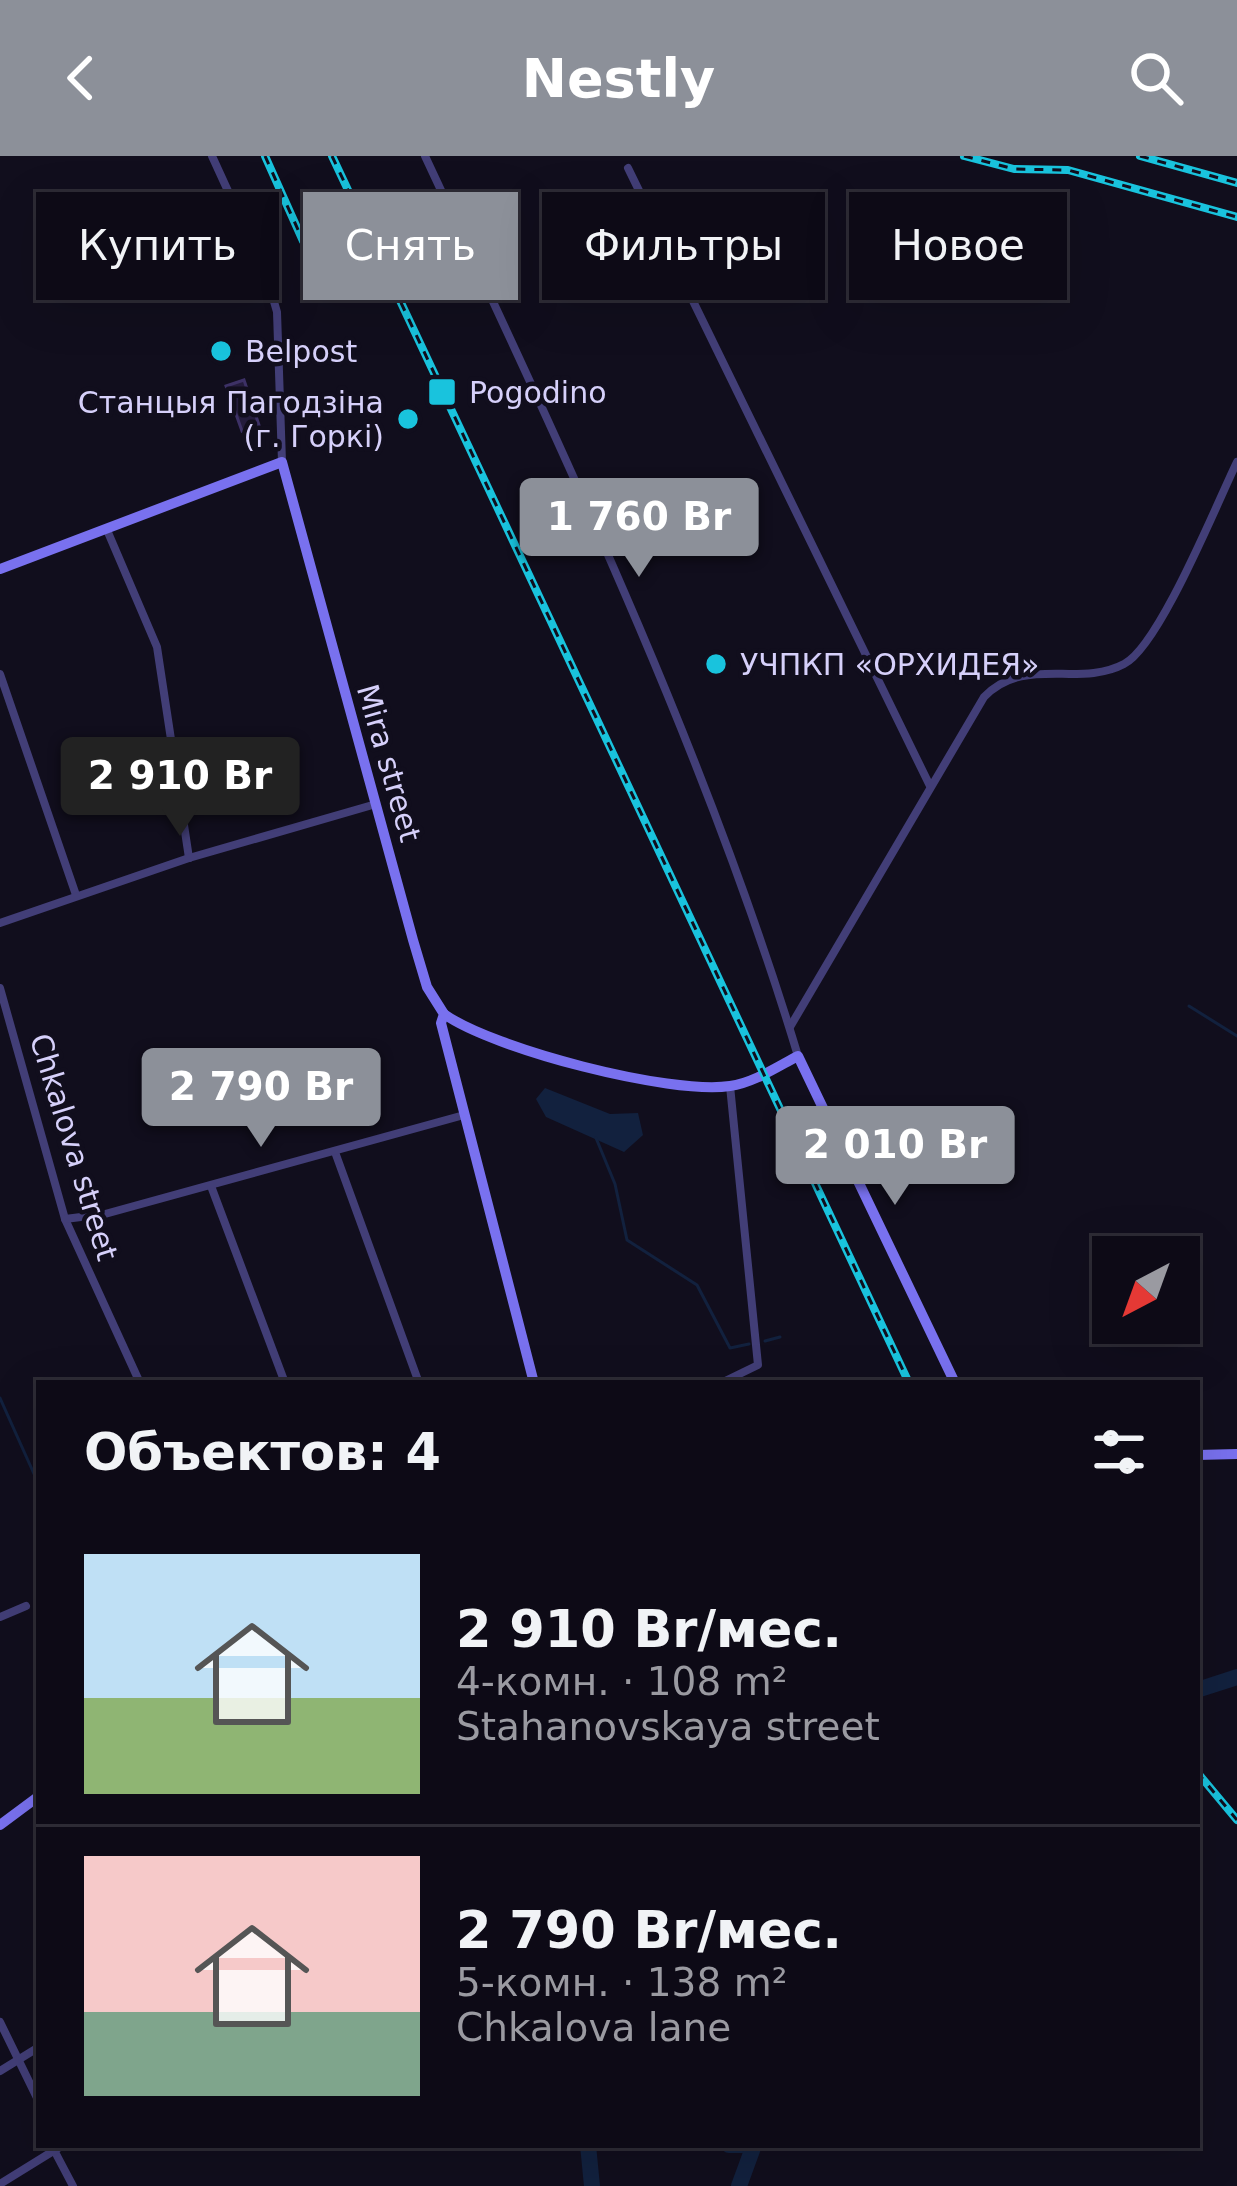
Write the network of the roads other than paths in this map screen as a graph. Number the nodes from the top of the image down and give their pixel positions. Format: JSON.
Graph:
{"nodes":[{"id":1,"x":212,"y":156,"type":"edge"},
{"id":2,"x":425,"y":156,"type":"edge"},
{"id":3,"x":628,"y":168,"type":"dead end"},
{"id":4,"x":282,"y":462,"type":"junction"},
{"id":5,"x":1237,"y":462,"type":"edge"},
{"id":6,"x":107,"y":530,"type":"junction"},
{"id":7,"x":0,"y":569,"type":"edge"},
{"id":8,"x":0,"y":674,"type":"edge"},
{"id":9,"x":931,"y":788,"type":"junction"},
{"id":10,"x":376,"y":804,"type":"junction"},
{"id":11,"x":189,"y":858,"type":"junction"},
{"id":12,"x":76,"y":895,"type":"junction"},
{"id":13,"x":0,"y":922,"type":"edge"},
{"id":14,"x":0,"y":988,"type":"edge"},
{"id":15,"x":444,"y":1014,"type":"junction"},
{"id":16,"x":789,"y":1028,"type":"junction"},
{"id":17,"x":798,"y":1056,"type":"junction"},
{"id":18,"x":730,"y":1086,"type":"junction"},
{"id":19,"x":464,"y":1115,"type":"junction"},
{"id":20,"x":335,"y":1153,"type":"junction"},
{"id":21,"x":212,"y":1186,"type":"junction"},
{"id":22,"x":65,"y":1219,"type":"junction"},
{"id":23,"x":139,"y":1380,"type":"edge"},
{"id":24,"x":284,"y":1380,"type":"edge"},
{"id":25,"x":418,"y":1380,"type":"edge"},
{"id":26,"x":533,"y":1380,"type":"edge"},
{"id":27,"x":727,"y":1380,"type":"edge"},
{"id":28,"x":954,"y":1380,"type":"edge"},
{"id":29,"x":1237,"y":1454,"type":"edge"},
{"id":30,"x":1200,"y":1455,"type":"edge"},
{"id":31,"x":26,"y":1606,"type":"dead end"},
{"id":32,"x":0,"y":1617,"type":"edge"},
{"id":33,"x":36,"y":1798,"type":"edge"},
{"id":34,"x":0,"y":1826,"type":"edge"},
{"id":35,"x":0,"y":2022,"type":"edge"},
{"id":36,"x":36,"y":2049,"type":"edge"},
{"id":37,"x":16,"y":2062,"type":"junction"},
{"id":38,"x":0,"y":2072,"type":"edge"},
{"id":39,"x":36,"y":2097,"type":"edge"},
{"id":40,"x":58,"y":2148,"type":"edge"},
{"id":41,"x":62,"y":2148,"type":"edge"},
{"id":42,"x":0,"y":2184,"type":"edge"},
{"id":43,"x":73,"y":2186,"type":"edge"}],
"edges":[{"from":1,"to":4,"type":"street","name":"Mira street"},
{"from":2,"to":16,"type":"street"},
{"from":3,"to":9,"type":"street"},
{"from":4,"to":6,"type":"street"},
{"from":4,"to":10,"type":"street","name":"Mira street"},
{"from":5,"to":9,"type":"street"},
{"from":6,"to":7,"type":"street"},
{"from":6,"to":11,"type":"street"},
{"from":8,"to":12,"type":"street"},
{"from":9,"to":16,"type":"street"},
{"from":10,"to":11,"type":"street"},
{"from":10,"to":15,"type":"street","name":"Mira street"},
{"from":11,"to":12,"type":"street"},
{"from":12,"to":13,"type":"street"},
{"from":14,"to":22,"type":"street","name":"Chkalova street"},
{"from":15,"to":18,"type":"street"},
{"from":15,"to":19,"type":"street","name":"Mira street"},
{"from":16,"to":17,"type":"street"},
{"from":17,"to":18,"type":"street"},
{"from":17,"to":28,"type":"street"},
{"from":18,"to":27,"type":"street"},
{"from":19,"to":20,"type":"street"},
{"from":19,"to":26,"type":"street","name":"Mira street"},
{"from":20,"to":21,"type":"street"},
{"from":20,"to":25,"type":"street"},
{"from":21,"to":22,"type":"street"},
{"from":21,"to":24,"type":"street"},
{"from":22,"to":23,"type":"street","name":"Chkalova street"},
{"from":29,"to":30,"type":"street"},
{"from":31,"to":32,"type":"street"},
{"from":33,"to":34,"type":"street"},
{"from":35,"to":37,"type":"street"},
{"from":36,"to":37,"type":"street"},
{"from":37,"to":38,"type":"street"},
{"from":37,"to":39,"type":"street"},
{"from":40,"to":42,"type":"street"},
{"from":41,"to":43,"type":"street"}]}
